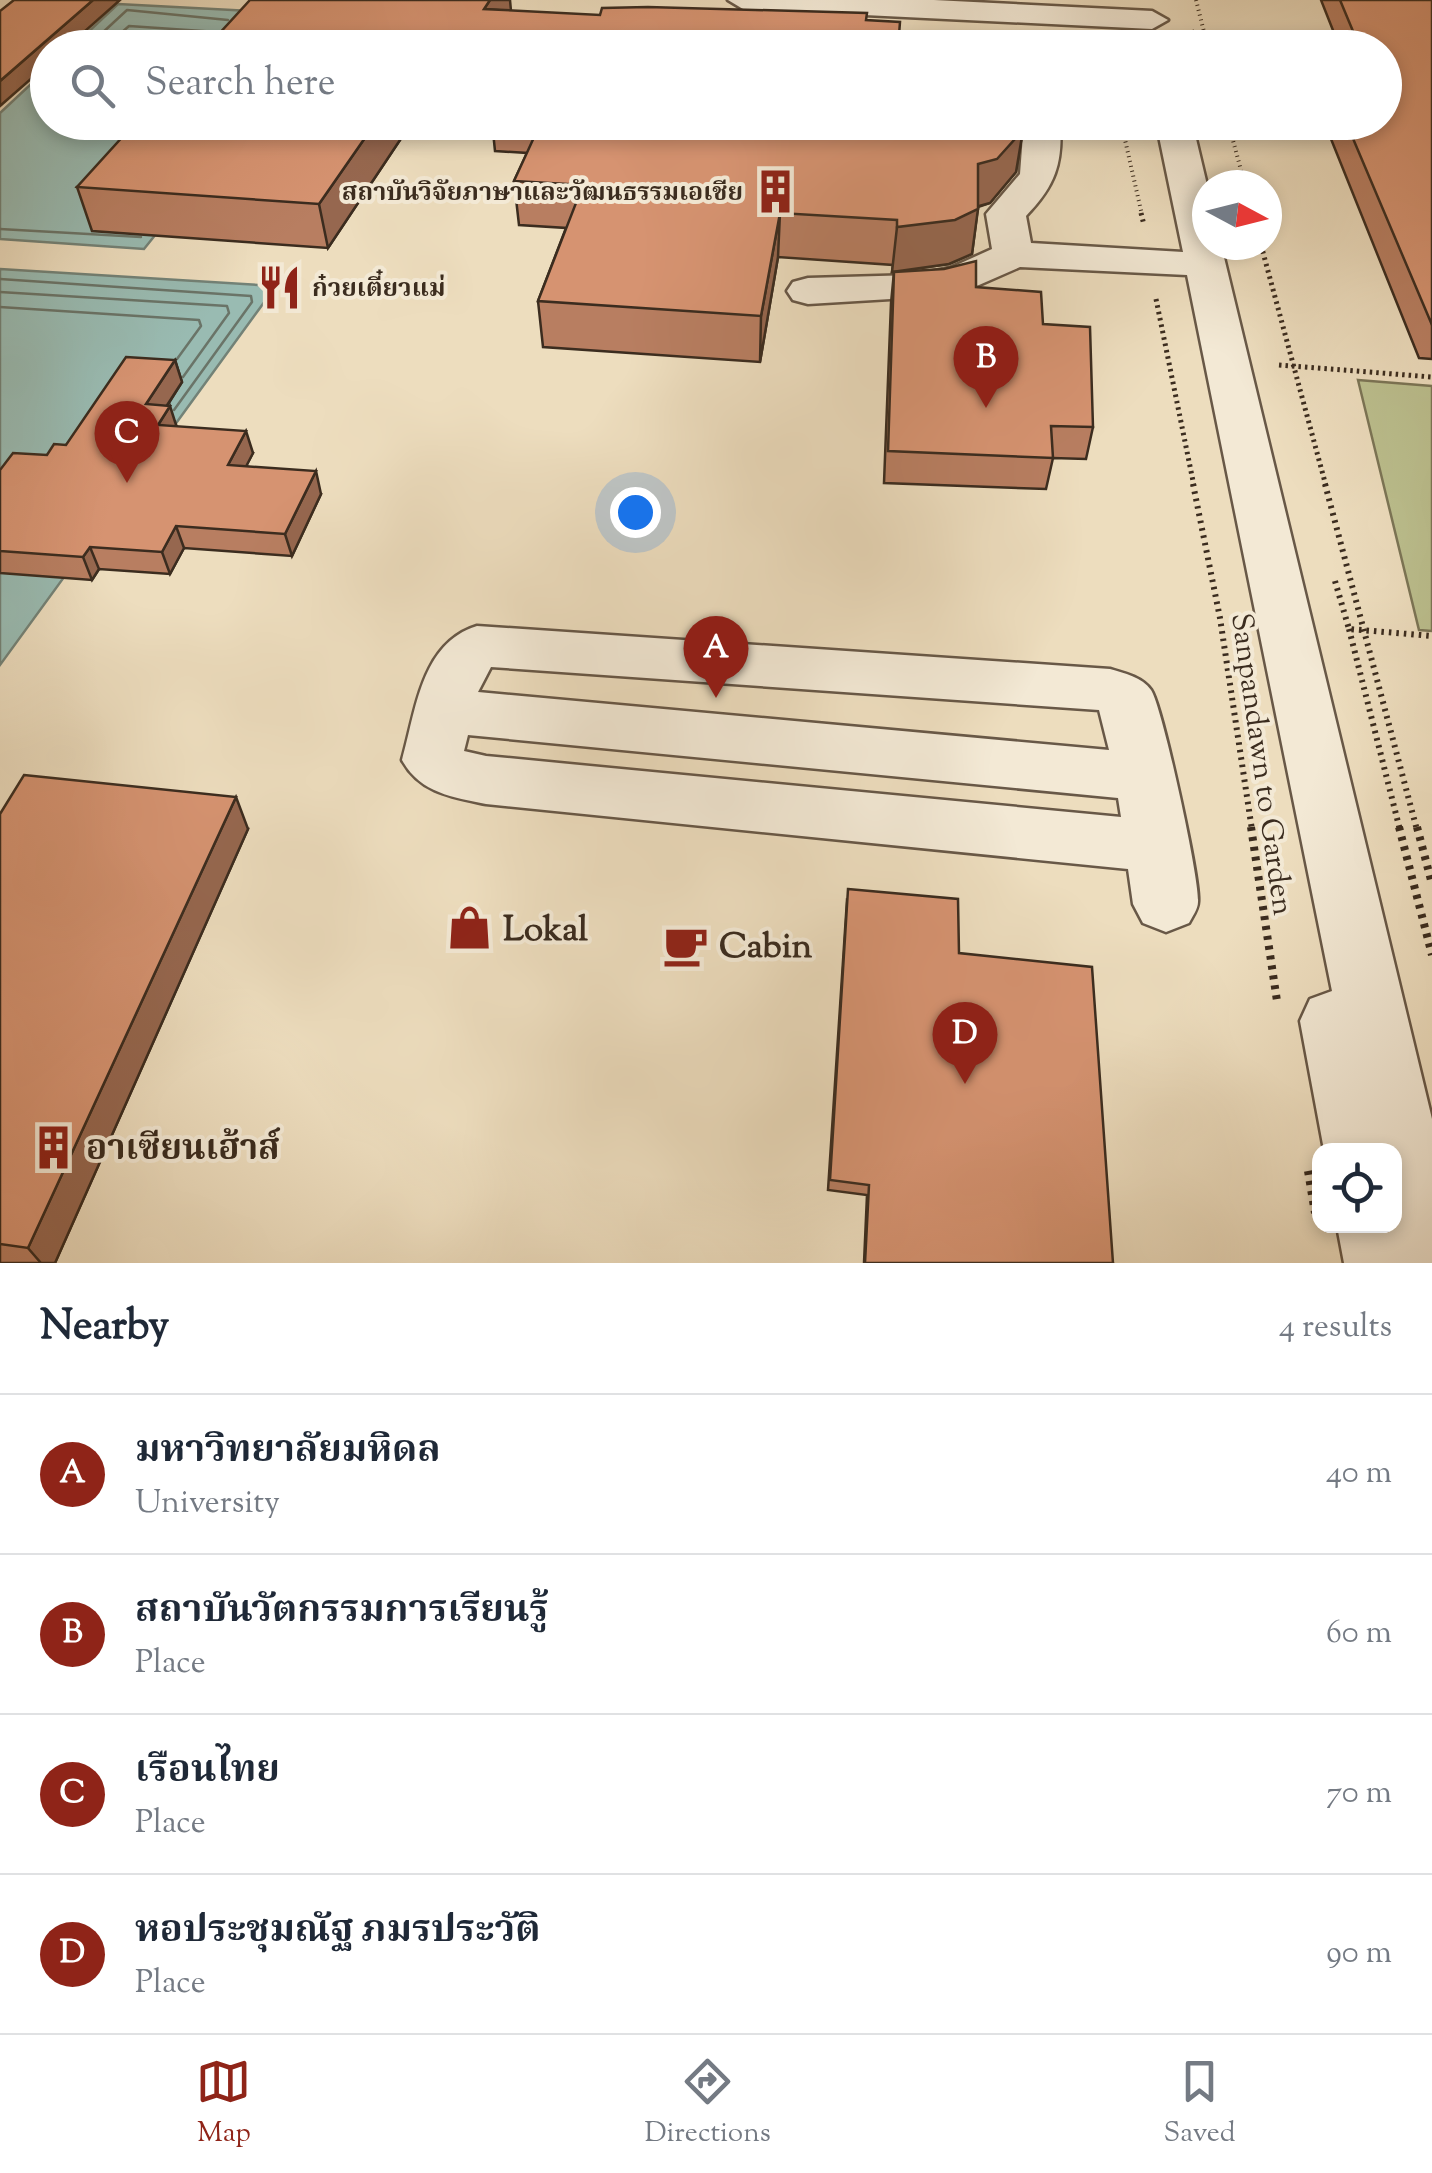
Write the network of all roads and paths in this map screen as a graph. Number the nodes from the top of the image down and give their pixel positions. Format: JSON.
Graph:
{"nodes":[{"id":1,"x":743,"y":0,"type":"edge"},
{"id":2,"x":1145,"y":22,"type":"edge"},
{"id":3,"x":1201,"y":22,"type":"dead end"},
{"id":4,"x":1203,"y":30,"type":"edge"},
{"id":5,"x":1043,"y":140,"type":"edge"},
{"id":6,"x":1126,"y":140,"type":"edge"},
{"id":7,"x":1158,"y":140,"type":"edge"},
{"id":8,"x":1178,"y":140,"type":"edge"},
{"id":9,"x":1233,"y":140,"type":"edge"},
{"id":10,"x":1241,"y":170,"type":"edge"},
{"id":11,"x":1013,"y":254,"type":"junction"},
{"id":12,"x":1265,"y":260,"type":"edge"},
{"id":13,"x":1161,"y":262,"type":"junction"},
{"id":14,"x":808,"y":291,"type":"dead end"},
{"id":15,"x":1273,"y":348,"type":"dead end"},
{"id":16,"x":1294,"y":366,"type":"junction"},
{"id":17,"x":1432,"y":377,"type":"edge"},
{"id":18,"x":1349,"y":629,"type":"dead end"},
{"id":19,"x":1364,"y":630,"type":"junction"},
{"id":20,"x":1432,"y":636,"type":"edge"},
{"id":21,"x":444,"y":711,"type":"junction"},
{"id":22,"x":1146,"y":776,"type":"junction"},
{"id":23,"x":1432,"y":884,"type":"edge"},
{"id":24,"x":1432,"y":955,"type":"edge"},
{"id":25,"x":1279,"y":1008,"type":"dead end"},
{"id":26,"x":1359,"y":1143,"type":"edge"},
{"id":27,"x":1307,"y":1165,"type":"dead end"},
{"id":28,"x":1312,"y":1172,"type":"edge"},
{"id":29,"x":1355,"y":1233,"type":"edge"},
{"id":30,"x":1384,"y":1263,"type":"edge"},
{"id":31,"x":1427,"y":1263,"type":"edge"}],
"edges":[{"from":1,"to":2,"type":"lane"},
{"from":3,"to":4,"type":"path"},
{"from":5,"to":11,"type":"lane"},
{"from":6,"to":13,"type":"path","name":"Sanpandawn to Garden"},
{"from":7,"to":13,"type":"lane"},
{"from":8,"to":31,"type":"lane"},
{"from":9,"to":10,"type":"path"},
{"from":11,"to":13,"type":"lane"},
{"from":11,"to":14,"type":"lane"},
{"from":12,"to":16,"type":"path"},
{"from":13,"to":25,"type":"path","name":"Sanpandawn to Garden"},
{"from":13,"to":26,"type":"lane"},
{"from":15,"to":16,"type":"path"},
{"from":16,"to":17,"type":"path"},
{"from":16,"to":19,"type":"path"},
{"from":18,"to":24,"type":"path"},
{"from":19,"to":20,"type":"path"},
{"from":19,"to":23,"type":"path"},
{"from":21,"to":22,"type":"lane"},
{"from":21,"to":22,"type":"lane"},
{"from":21,"to":22,"type":"lane"},
{"from":27,"to":28,"type":"path"},
{"from":29,"to":30,"type":"lane"}]}
